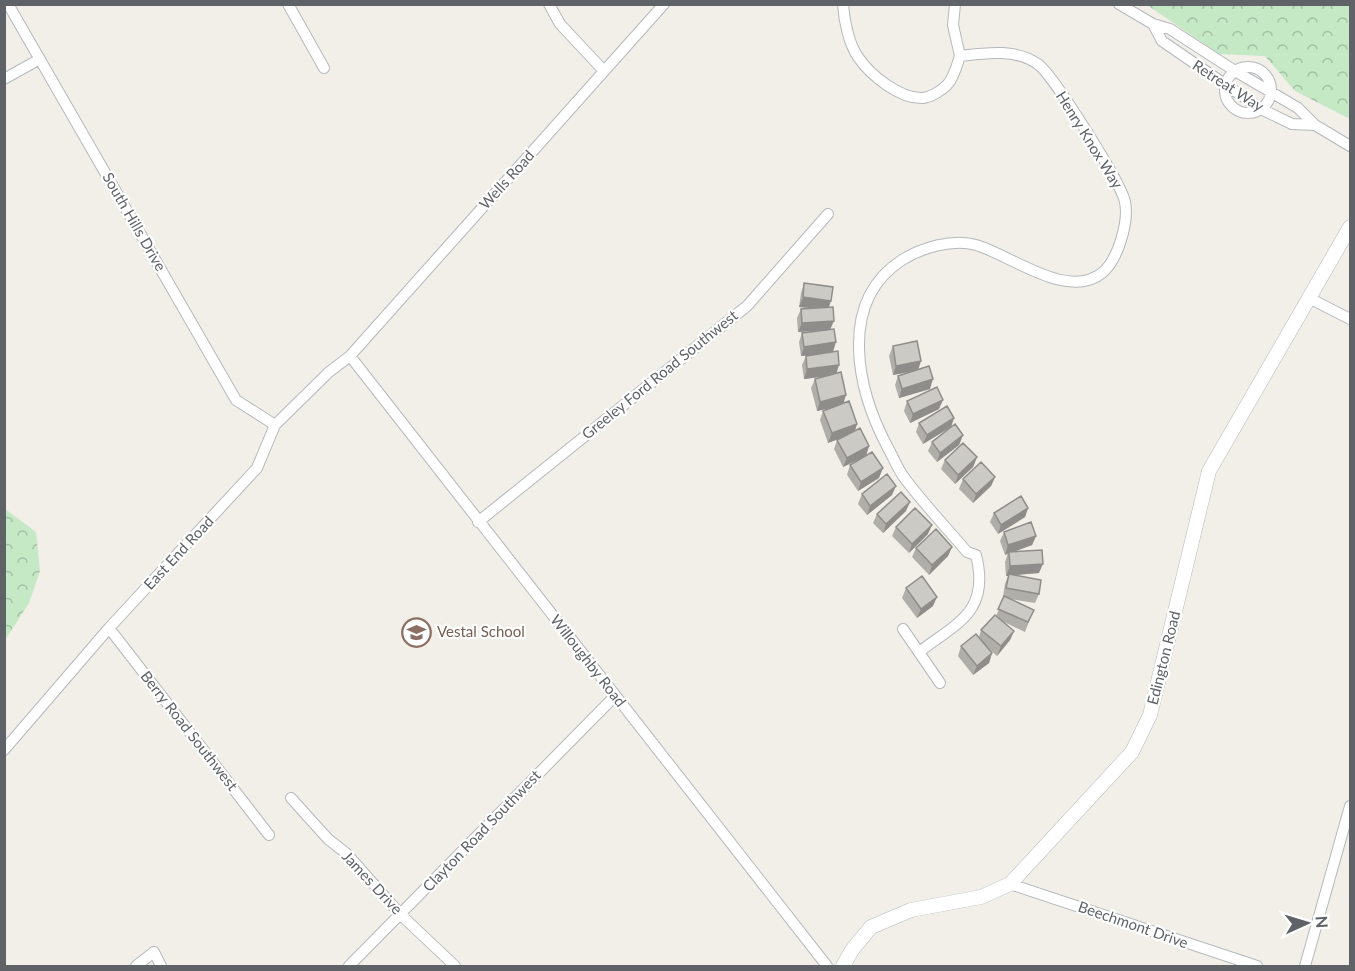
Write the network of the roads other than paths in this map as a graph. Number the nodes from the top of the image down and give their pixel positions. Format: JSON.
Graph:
{"nodes":[{"id":1,"x":8,"y":4,"type":"edge"},
{"id":2,"x":288,"y":4,"type":"edge"},
{"id":3,"x":549,"y":4,"type":"edge"},
{"id":4,"x":664,"y":4,"type":"edge"},
{"id":5,"x":843,"y":4,"type":"edge"},
{"id":6,"x":955,"y":4,"type":"edge"},
{"id":7,"x":1119,"y":4,"type":"edge"},
{"id":8,"x":1153,"y":24,"type":"junction"},
{"id":9,"x":960,"y":56,"type":"junction"},
{"id":10,"x":40,"y":59,"type":"junction"},
{"id":11,"x":324,"y":68,"type":"dead end"},
{"id":12,"x":604,"y":71,"type":"junction"},
{"id":13,"x":1235,"y":71,"type":"junction"},
{"id":14,"x":4,"y":79,"type":"edge"},
{"id":15,"x":1226,"y":85,"type":"junction"},
{"id":16,"x":1271,"y":93,"type":"junction"},
{"id":17,"x":1262,"y":109,"type":"junction"},
{"id":18,"x":1315,"y":125,"type":"junction"},
{"id":19,"x":1350,"y":146,"type":"edge"},
{"id":20,"x":828,"y":214,"type":"dead end"},
{"id":21,"x":1350,"y":227,"type":"edge"},
{"id":22,"x":1309,"y":298,"type":"junction"},
{"id":23,"x":1350,"y":319,"type":"edge"},
{"id":24,"x":350,"y":356,"type":"junction"},
{"id":25,"x":275,"y":424,"type":"junction"},
{"id":26,"x":478,"y":522,"type":"junction"},
{"id":27,"x":109,"y":628,"type":"junction"},
{"id":28,"x":903,"y":629,"type":"dead end"},
{"id":29,"x":919,"y":652,"type":"junction"},
{"id":30,"x":940,"y":683,"type":"dead end"},
{"id":31,"x":615,"y":696,"type":"junction"},
{"id":32,"x":4,"y":750,"type":"edge"},
{"id":33,"x":291,"y":798,"type":"dead end"},
{"id":34,"x":1350,"y":806,"type":"edge"},
{"id":35,"x":1348,"y":829,"type":"edge"},
{"id":36,"x":269,"y":835,"type":"dead end"},
{"id":37,"x":1010,"y":884,"type":"junction"},
{"id":38,"x":400,"y":914,"type":"junction"},
{"id":39,"x":136,"y":966,"type":"edge"},
{"id":40,"x":161,"y":966,"type":"edge"},
{"id":41,"x":349,"y":966,"type":"edge"},
{"id":42,"x":455,"y":966,"type":"edge"},
{"id":43,"x":827,"y":966,"type":"edge"},
{"id":44,"x":843,"y":966,"type":"edge"},
{"id":45,"x":1257,"y":966,"type":"edge"},
{"id":46,"x":1305,"y":966,"type":"edge"}],
"edges":[{"from":1,"to":10,"type":"street","name":"South Hills Drive"},
{"from":2,"to":11,"type":"street"},
{"from":3,"to":12,"type":"street"},
{"from":4,"to":12,"type":"street","name":"Wells Road"},
{"from":5,"to":9,"type":"street"},
{"from":6,"to":9,"type":"street"},
{"from":7,"to":8,"type":"street","name":"Retreat Way"},
{"from":8,"to":13,"type":"street","name":"Retreat Way"},
{"from":8,"to":15,"type":"street","name":"Retreat Way"},
{"from":9,"to":29,"type":"street","name":"Henry Knox Way"},
{"from":10,"to":14,"type":"street"},
{"from":10,"to":25,"type":"street","name":"South Hills Drive"},
{"from":12,"to":24,"type":"street","name":"Wells Road"},
{"from":13,"to":15,"type":"street"},
{"from":13,"to":16,"type":"street"},
{"from":15,"to":17,"type":"street","name":"Retreat Way"},
{"from":16,"to":17,"type":"street"},
{"from":16,"to":18,"type":"street","name":"Retreat Way"},
{"from":17,"to":18,"type":"street","name":"Retreat Way"},
{"from":18,"to":19,"type":"street","name":"Retreat Way"},
{"from":20,"to":26,"type":"street","name":"Greeley Ford Road Southwest"},
{"from":21,"to":22,"type":"street","name":"Edington Road"},
{"from":22,"to":23,"type":"street"},
{"from":22,"to":37,"type":"street","name":"Edington Road"},
{"from":24,"to":25,"type":"street","name":"East End Road"},
{"from":24,"to":26,"type":"street","name":"Willoughby Road"},
{"from":25,"to":27,"type":"street","name":"East End Road"},
{"from":26,"to":31,"type":"street","name":"Willoughby Road"},
{"from":27,"to":32,"type":"street","name":"East End Road"},
{"from":27,"to":36,"type":"street","name":"Berry Road Southwest"},
{"from":28,"to":29,"type":"street"},
{"from":29,"to":30,"type":"street"},
{"from":31,"to":38,"type":"street","name":"Clayton Road Southwest"},
{"from":31,"to":43,"type":"street","name":"Willoughby Road"},
{"from":33,"to":38,"type":"street","name":"James Drive"},
{"from":34,"to":35,"type":"street"},
{"from":35,"to":46,"type":"street"},
{"from":37,"to":44,"type":"street","name":"Edington Road"},
{"from":37,"to":45,"type":"street","name":"Beechmont Drive"},
{"from":38,"to":41,"type":"street","name":"Clayton Road Southwest"},
{"from":38,"to":42,"type":"street","name":"James Drive"},
{"from":39,"to":40,"type":"street"}]}
